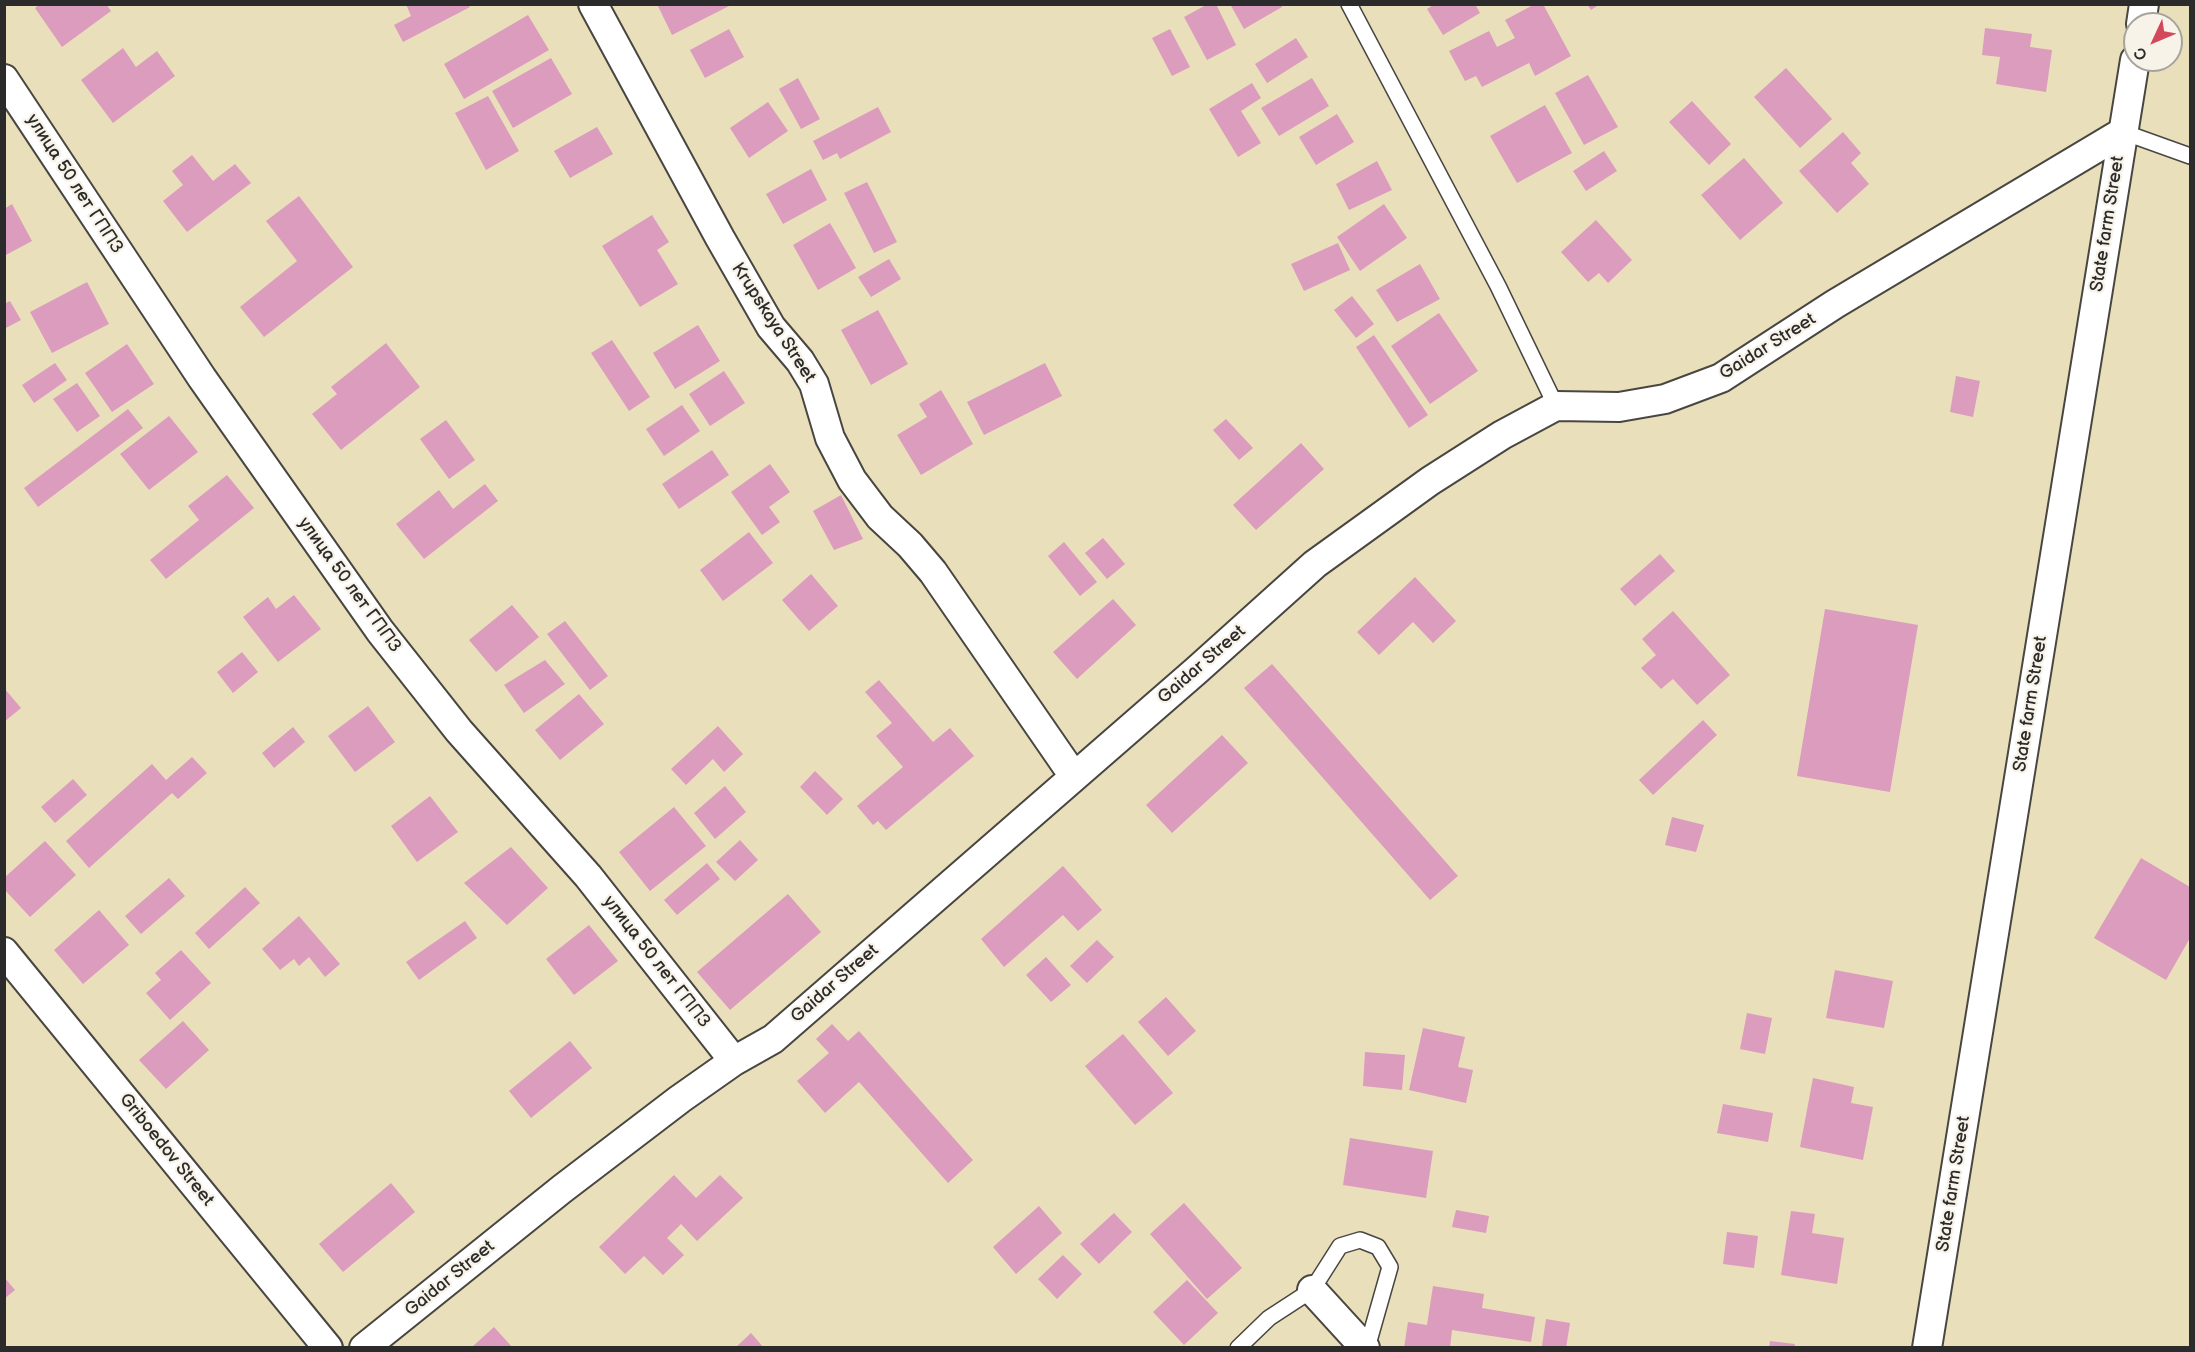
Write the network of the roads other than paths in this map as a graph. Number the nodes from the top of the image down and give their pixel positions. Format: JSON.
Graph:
{"nodes":[{"id":1,"x":593,"y":4,"type":"edge"},
{"id":2,"x":1348,"y":4,"type":"edge"},
{"id":3,"x":2133,"y":72,"type":"edge"},
{"id":4,"x":4,"y":79,"type":"edge"},
{"id":5,"x":2123,"y":132,"type":"junction"},
{"id":6,"x":2190,"y":156,"type":"edge"},
{"id":7,"x":1556,"y":406,"type":"junction"},
{"id":8,"x":1073,"y":775,"type":"junction"},
{"id":9,"x":4,"y":952,"type":"edge"},
{"id":10,"x":734,"y":1061,"type":"junction"},
{"id":11,"x":1312,"y":1290,"type":"junction"},
{"id":12,"x":328,"y":1347,"type":"edge"},
{"id":13,"x":364,"y":1347,"type":"edge"},
{"id":14,"x":1238,"y":1347,"type":"edge"},
{"id":15,"x":1366,"y":1347,"type":"edge"},
{"id":16,"x":1927,"y":1347,"type":"edge"}],
"edges":[{"from":1,"to":8,"type":"street","name":"Krupskaya Street"},
{"from":2,"to":7,"type":"lane"},
{"from":3,"to":5,"type":"street","name":"State farm Street"},
{"from":4,"to":10,"type":"street","name":"улица 50 лет ГППЗ"},
{"from":5,"to":6,"type":"lane"},
{"from":5,"to":7,"type":"street","name":"Gaidar Street"},
{"from":5,"to":16,"type":"street","name":"State farm Street"},
{"from":7,"to":8,"type":"street","name":"Gaidar Street"},
{"from":8,"to":10,"type":"street","name":"Gaidar Street"},
{"from":9,"to":12,"type":"street","name":"Griboedov Street"},
{"from":10,"to":13,"type":"street","name":"Gaidar Street"},
{"from":11,"to":14,"type":"lane"},
{"from":11,"to":15,"type":"street"},
{"from":11,"to":15,"type":"lane"}]}
